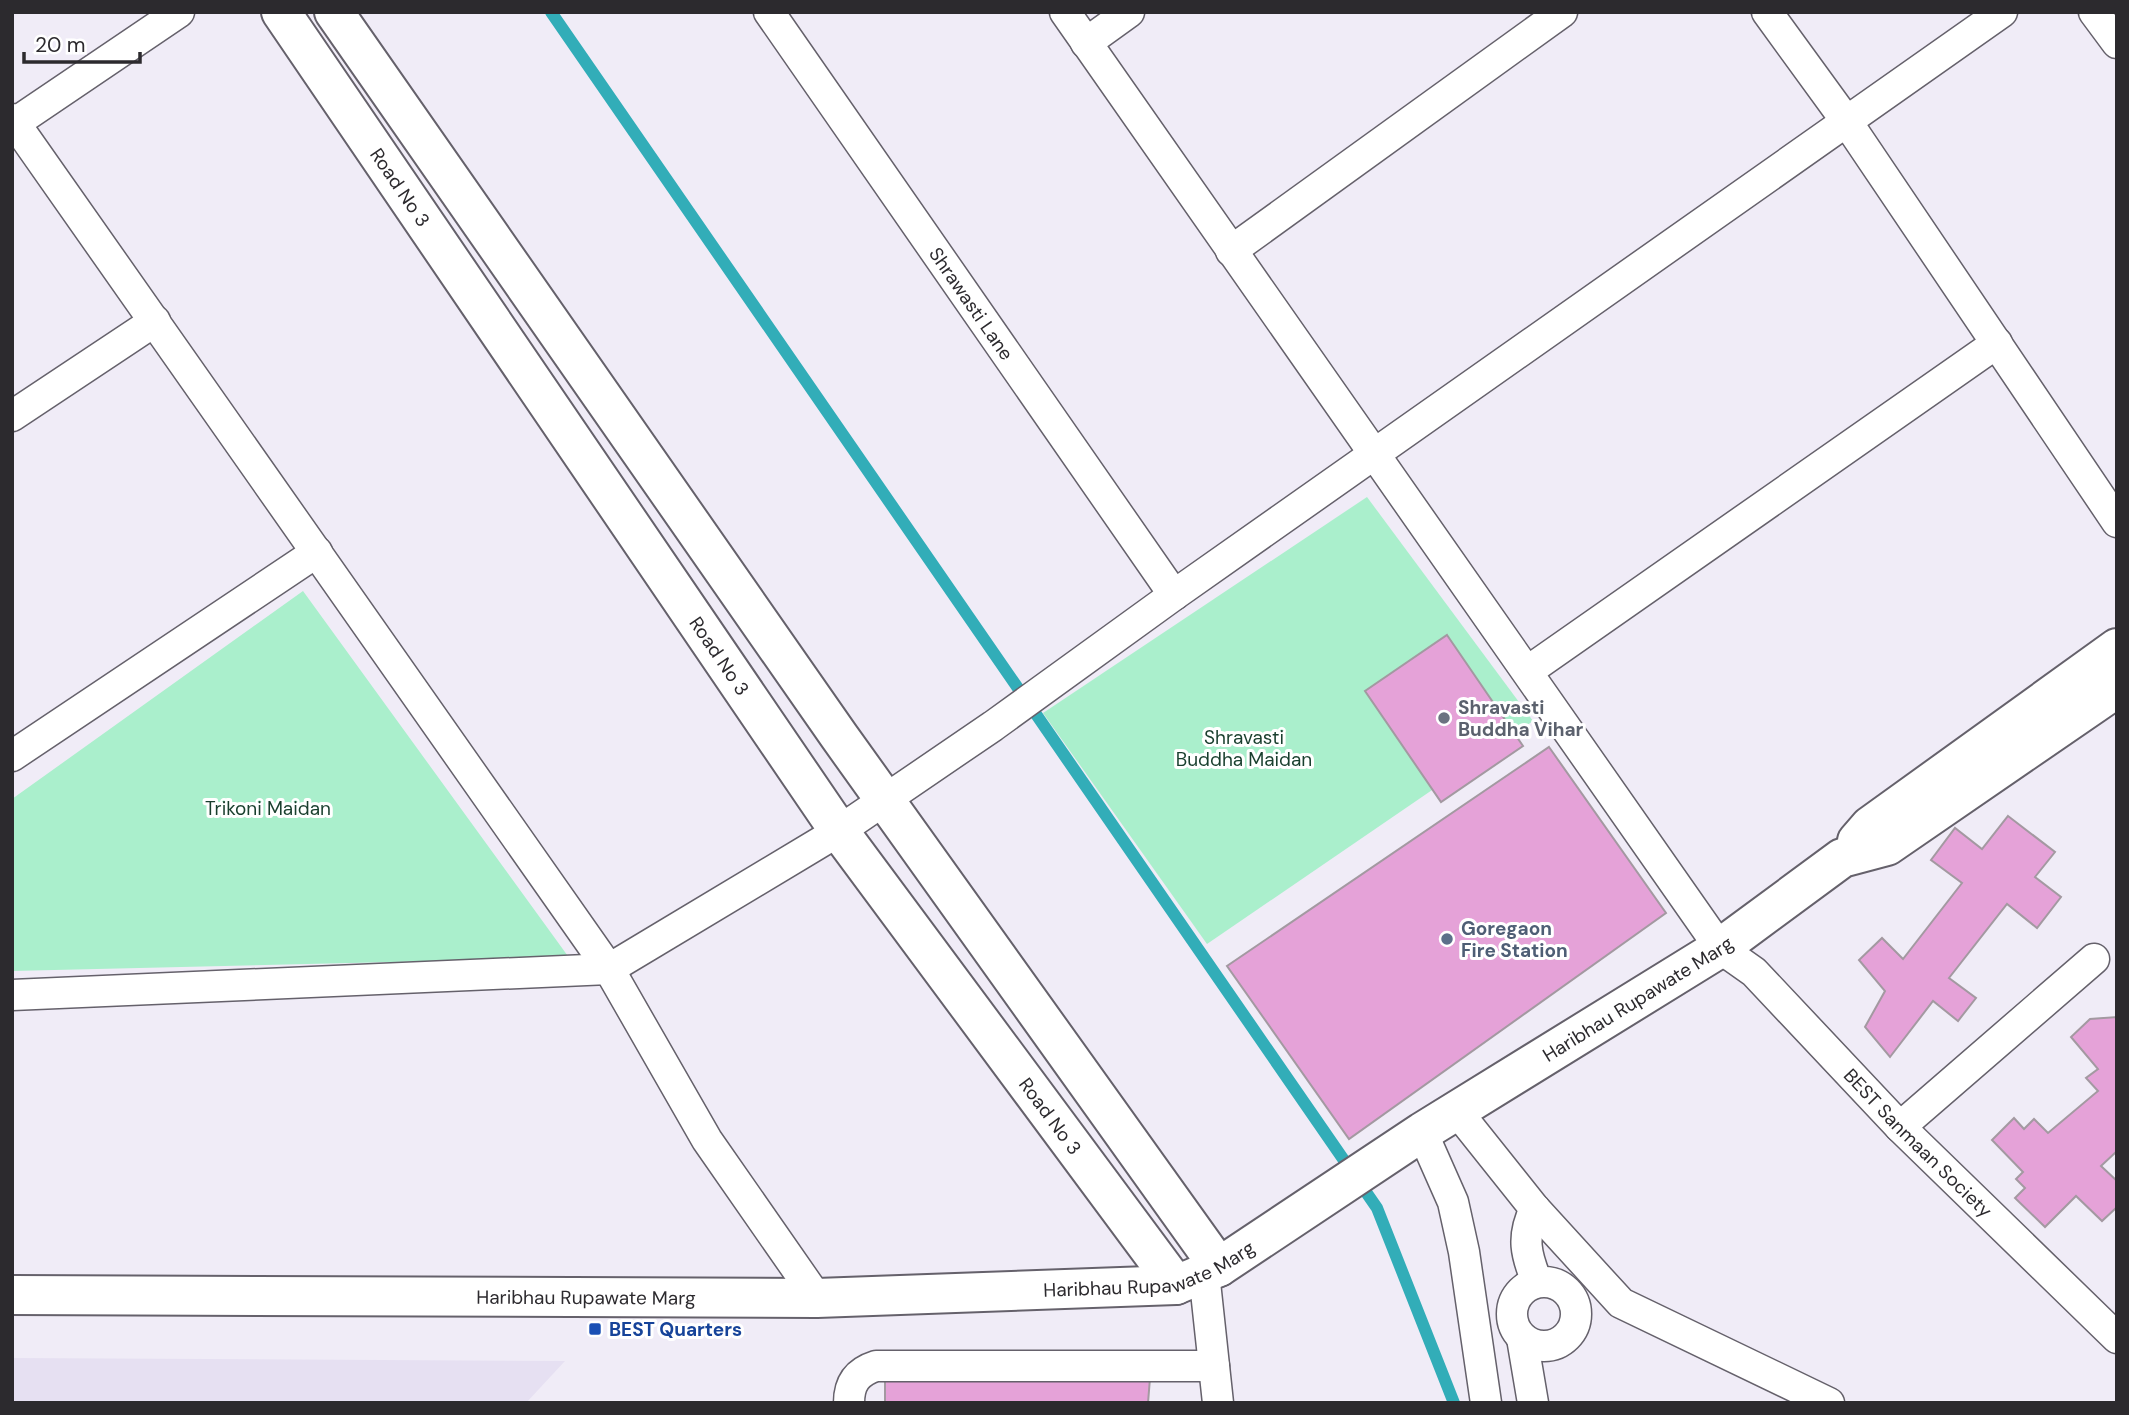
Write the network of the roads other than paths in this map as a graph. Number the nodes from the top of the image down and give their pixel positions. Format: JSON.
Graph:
{"nodes":[{"id":1,"x":179,"y":12,"type":"edge"},
{"id":2,"x":281,"y":12,"type":"edge"},
{"id":3,"x":334,"y":12,"type":"edge"},
{"id":4,"x":769,"y":12,"type":"edge"},
{"id":5,"x":1065,"y":12,"type":"edge"},
{"id":6,"x":1129,"y":12,"type":"edge"},
{"id":7,"x":1562,"y":12,"type":"edge"},
{"id":8,"x":1767,"y":12,"type":"edge"},
{"id":9,"x":2003,"y":12,"type":"edge"},
{"id":10,"x":2094,"y":12,"type":"edge"},
{"id":11,"x":2116,"y":38,"type":"edge"},
{"id":12,"x":1086,"y":43,"type":"junction"},
{"id":13,"x":13,"y":122,"type":"edge"},
{"id":14,"x":1847,"y":122,"type":"junction"},
{"id":15,"x":1231,"y":251,"type":"junction"},
{"id":16,"x":155,"y":321,"type":"junction"},
{"id":17,"x":1997,"y":343,"type":"junction"},
{"id":18,"x":12,"y":416,"type":"edge"},
{"id":19,"x":1373,"y":455,"type":"junction"},
{"id":20,"x":2117,"y":522,"type":"edge"},
{"id":21,"x":317,"y":552,"type":"junction"},
{"id":22,"x":1174,"y":595,"type":"junction"},
{"id":23,"x":2117,"y":648,"type":"edge"},
{"id":24,"x":1528,"y":671,"type":"junction"},
{"id":25,"x":2117,"y":688,"type":"edge"},
{"id":26,"x":2009,"y":745,"type":"junction"},
{"id":27,"x":12,"y":756,"type":"edge"},
{"id":28,"x":885,"y":799,"type":"junction"},
{"id":29,"x":839,"y":831,"type":"junction"},
{"id":30,"x":1720,"y":948,"type":"junction"},
{"id":31,"x":2094,"y":959,"type":"dead end"},
{"id":32,"x":609,"y":969,"type":"junction"},
{"id":33,"x":12,"y":995,"type":"edge"},
{"id":34,"x":1456,"y":1110,"type":"junction"},
{"id":35,"x":1900,"y":1127,"type":"junction"},
{"id":36,"x":1422,"y":1132,"type":"junction"},
{"id":37,"x":1535,"y":1209,"type":"junction"},
{"id":38,"x":1200,"y":1275,"type":"junction"},
{"id":39,"x":1537,"y":1282,"type":"junction"},
{"id":40,"x":12,"y":1296,"type":"edge"},
{"id":41,"x":817,"y":1298,"type":"junction"},
{"id":42,"x":1621,"y":1303,"type":"junction"},
{"id":43,"x":1574,"y":1328,"type":"junction"},
{"id":44,"x":2117,"y":1338,"type":"edge"},
{"id":45,"x":1531,"y":1351,"type":"junction"},
{"id":46,"x":1214,"y":1366,"type":"junction"},
{"id":47,"x":1484,"y":1389,"type":"edge"},
{"id":48,"x":849,"y":1403,"type":"edge"},
{"id":49,"x":1218,"y":1403,"type":"edge"},
{"id":50,"x":1533,"y":1403,"type":"edge"},
{"id":51,"x":1554,"y":1403,"type":"edge"},
{"id":52,"x":1829,"y":1403,"type":"edge"}],
"edges":[{"from":1,"to":13,"type":"street"},
{"from":2,"to":29,"type":"street","name":"Road No 3"},
{"from":3,"to":28,"type":"street"},
{"from":4,"to":22,"type":"street","name":"Shrawasti Lane"},
{"from":5,"to":12,"type":"street"},
{"from":6,"to":12,"type":"street"},
{"from":7,"to":15,"type":"street"},
{"from":8,"to":14,"type":"street"},
{"from":9,"to":14,"type":"street"},
{"from":10,"to":11,"type":"street"},
{"from":12,"to":15,"type":"street"},
{"from":13,"to":16,"type":"street"},
{"from":14,"to":17,"type":"street"},
{"from":14,"to":19,"type":"street"},
{"from":15,"to":19,"type":"street"},
{"from":16,"to":18,"type":"street"},
{"from":16,"to":21,"type":"street"},
{"from":17,"to":20,"type":"street"},
{"from":17,"to":24,"type":"street"},
{"from":19,"to":22,"type":"street"},
{"from":19,"to":24,"type":"street"},
{"from":21,"to":27,"type":"street"},
{"from":21,"to":32,"type":"street"},
{"from":22,"to":28,"type":"street"},
{"from":23,"to":26,"type":"street"},
{"from":24,"to":30,"type":"street"},
{"from":25,"to":26,"type":"street","name":"Haribhau Rupawate Marg"},
{"from":26,"to":30,"type":"street","name":"Haribhau Rupawate Marg"},
{"from":28,"to":29,"type":"street"},
{"from":28,"to":38,"type":"street"},
{"from":29,"to":32,"type":"street"},
{"from":29,"to":38,"type":"street","name":"Road No 3"},
{"from":30,"to":34,"type":"street","name":"Haribhau Rupawate Marg"},
{"from":30,"to":35,"type":"street","name":"BEST Sanmaan Society"},
{"from":31,"to":35,"type":"street"},
{"from":32,"to":33,"type":"street"},
{"from":32,"to":41,"type":"street"},
{"from":34,"to":36,"type":"street","name":"Haribhau Rupawate Marg"},
{"from":34,"to":37,"type":"street"},
{"from":35,"to":44,"type":"street","name":"BEST Sanmaan Society"},
{"from":36,"to":38,"type":"street","name":"Haribhau Rupawate Marg"},
{"from":36,"to":47,"type":"street"},
{"from":37,"to":39,"type":"street"},
{"from":37,"to":42,"type":"street"},
{"from":38,"to":41,"type":"street","name":"Haribhau Rupawate Marg"},
{"from":38,"to":46,"type":"street"},
{"from":39,"to":43,"type":"street"},
{"from":39,"to":45,"type":"street"},
{"from":40,"to":41,"type":"street","name":"Haribhau Rupawate Marg"},
{"from":42,"to":43,"type":"street"},
{"from":42,"to":52,"type":"street"},
{"from":43,"to":45,"type":"street"},
{"from":45,"to":47,"type":"street"},
{"from":45,"to":50,"type":"street"},
{"from":45,"to":51,"type":"street"},
{"from":46,"to":48,"type":"street"},
{"from":46,"to":49,"type":"street"}]}
